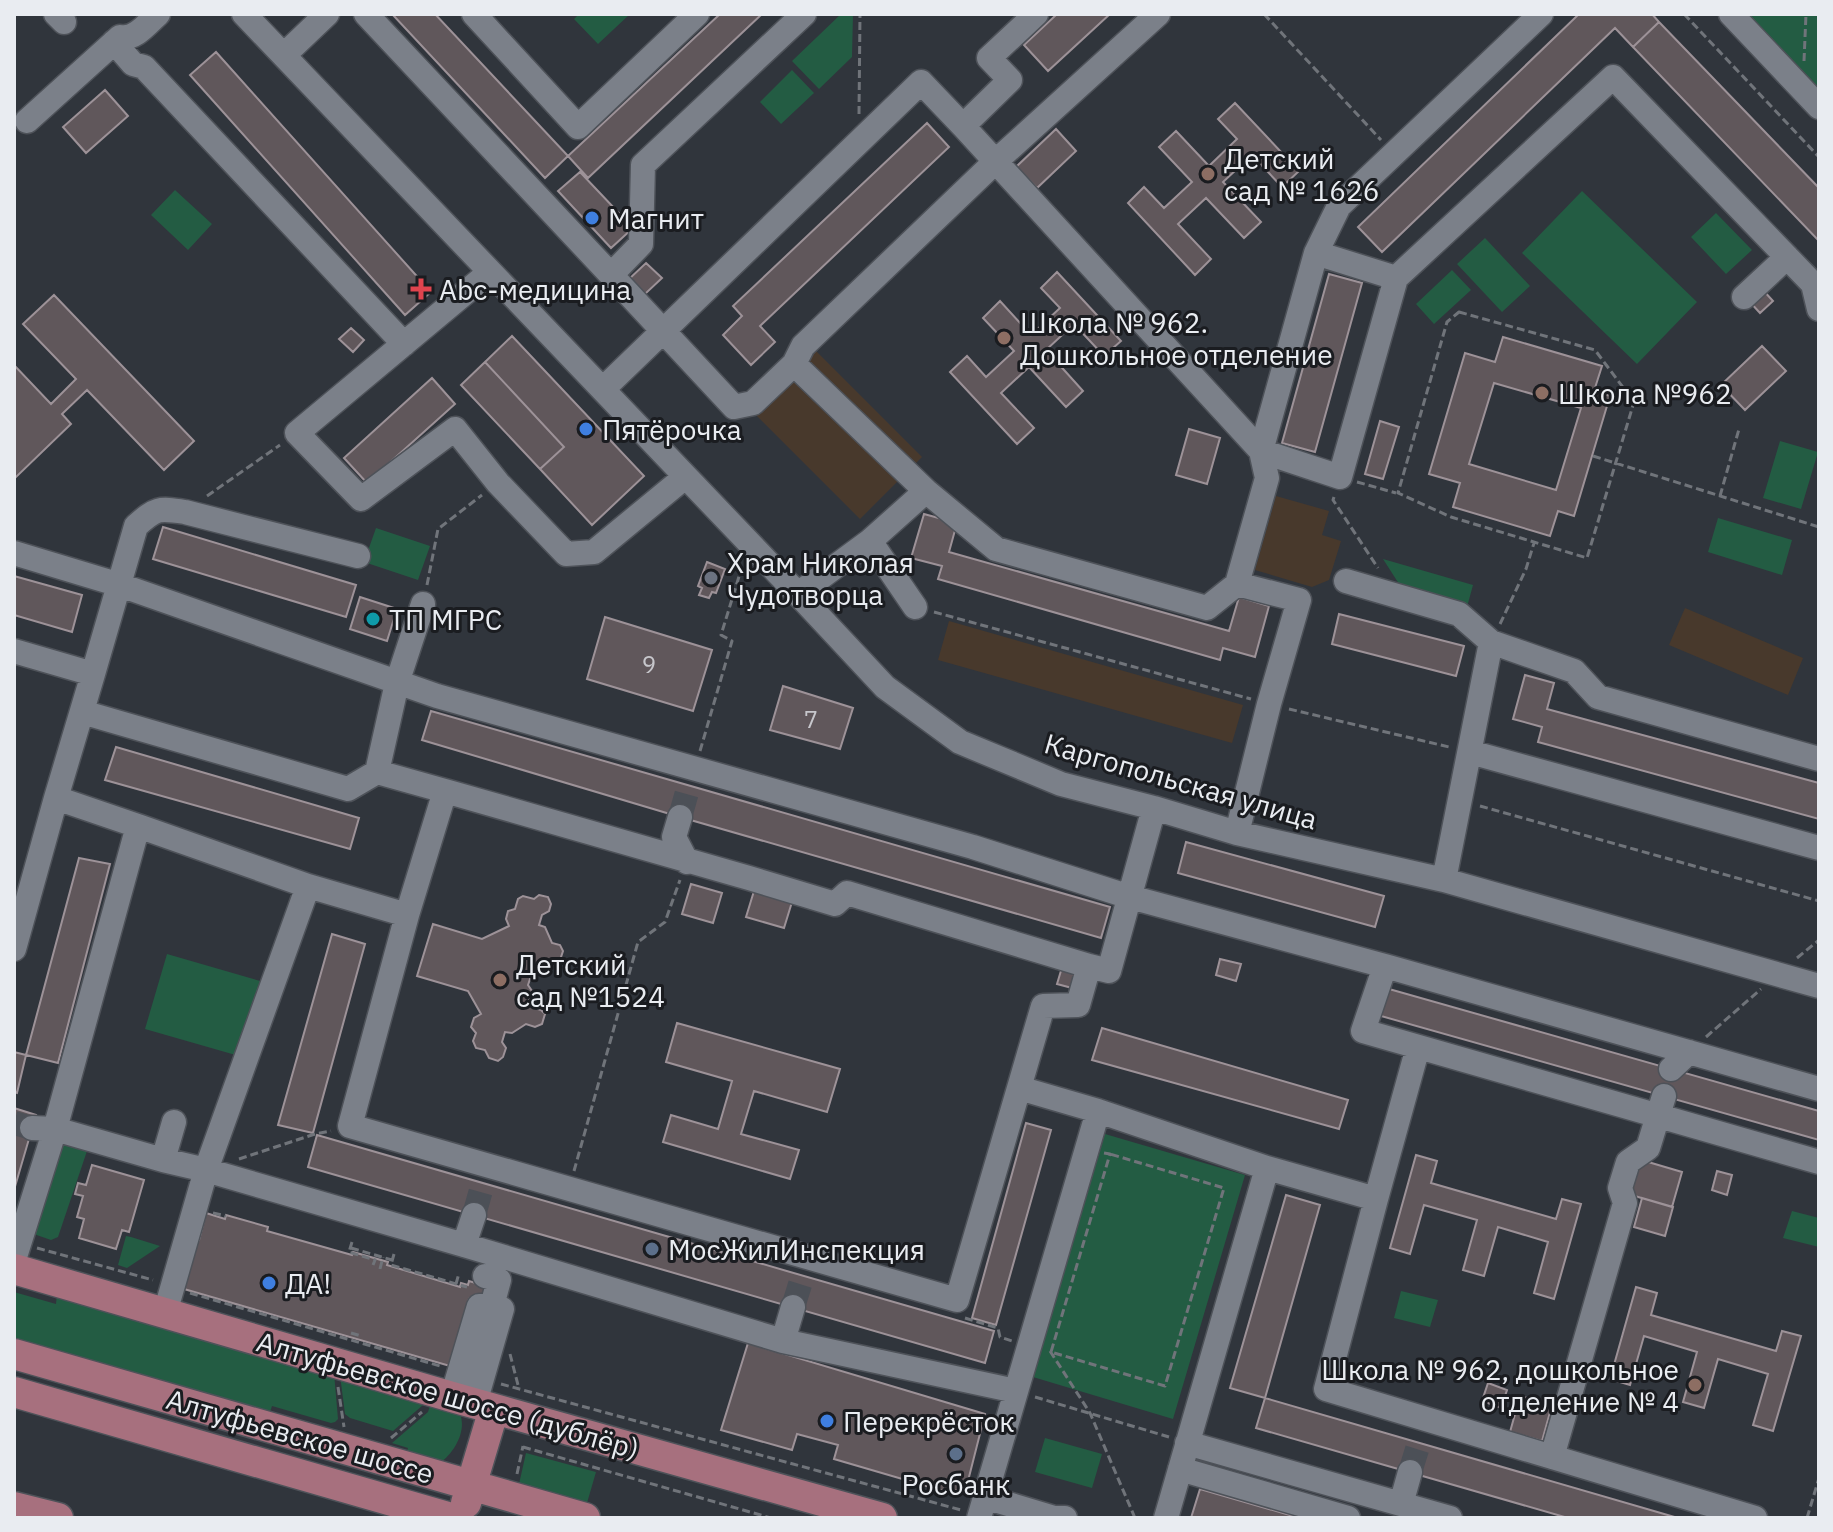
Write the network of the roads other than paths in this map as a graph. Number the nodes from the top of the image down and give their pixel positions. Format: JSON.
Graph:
{"nodes":[{"id":1,"x":158,"y":14,"type":"edge"},
{"id":2,"x":244,"y":14,"type":"edge"},
{"id":3,"x":327,"y":14,"type":"edge"},
{"id":4,"x":366,"y":14,"type":"edge"},
{"id":5,"x":474,"y":14,"type":"edge"},
{"id":6,"x":697,"y":14,"type":"edge"},
{"id":7,"x":804,"y":14,"type":"edge"},
{"id":8,"x":1036,"y":14,"type":"edge"},
{"id":9,"x":1158,"y":14,"type":"edge"},
{"id":10,"x":1541,"y":14,"type":"edge"},
{"id":11,"x":1731,"y":14,"type":"edge"},
{"id":12,"x":114,"y":42,"type":"junction"},
{"id":13,"x":284,"y":55,"type":"junction"},
{"id":14,"x":1819,"y":107,"type":"edge"},
{"id":15,"x":27,"y":121,"type":"dead end"},
{"id":16,"x":963,"y":126,"type":"junction"},
{"id":17,"x":995,"y":162,"type":"junction"},
{"id":18,"x":1316,"y":253,"type":"junction"},
{"id":19,"x":1787,"y":257,"type":"junction"},
{"id":20,"x":490,"y":272,"type":"junction"},
{"id":21,"x":611,"y":275,"type":"junction"},
{"id":22,"x":1396,"y":278,"type":"junction"},
{"id":23,"x":1744,"y":297,"type":"dead end"},
{"id":24,"x":1819,"y":309,"type":"edge"},
{"id":25,"x":664,"y":330,"type":"junction"},
{"id":26,"x":404,"y":344,"type":"junction"},
{"id":27,"x":794,"y":364,"type":"junction"},
{"id":28,"x":603,"y":389,"type":"junction"},
{"id":29,"x":1261,"y":451,"type":"junction"},
{"id":30,"x":685,"y":477,"type":"junction"},
{"id":31,"x":926,"y":491,"type":"junction"},
{"id":32,"x":870,"y":541,"type":"junction"},
{"id":33,"x":14,"y":553,"type":"edge"},
{"id":34,"x":358,"y":556,"type":"dead end"},
{"id":35,"x":1346,"y":581,"type":"dead end"},
{"id":36,"x":1237,"y":584,"type":"junction"},
{"id":37,"x":120,"y":585,"type":"junction"},
{"id":38,"x":798,"y":594,"type":"junction"},
{"id":39,"x":423,"y":604,"type":"road end"},
{"id":40,"x":915,"y":607,"type":"road end"},
{"id":41,"x":1491,"y":642,"type":"junction"},
{"id":42,"x":14,"y":651,"type":"edge"},
{"id":43,"x":93,"y":674,"type":"junction"},
{"id":44,"x":397,"y":683,"type":"junction"},
{"id":45,"x":82,"y":712,"type":"junction"},
{"id":46,"x":1470,"y":752,"type":"junction"},
{"id":47,"x":1819,"y":759,"type":"edge"},
{"id":48,"x":377,"y":772,"type":"junction"},
{"id":49,"x":445,"y":791,"type":"junction"},
{"id":50,"x":56,"y":798,"type":"junction"},
{"id":51,"x":1154,"y":808,"type":"junction"},
{"id":52,"x":680,"y":817,"type":"tunnel mouth"},
{"id":53,"x":138,"y":826,"type":"junction"},
{"id":54,"x":1237,"y":833,"type":"junction"},
{"id":55,"x":1819,"y":848,"type":"edge"},
{"id":56,"x":687,"y":862,"type":"junction"},
{"id":57,"x":1444,"y":880,"type":"junction"},
{"id":58,"x":308,"y":886,"type":"junction"},
{"id":59,"x":1130,"y":897,"type":"junction"},
{"id":60,"x":407,"y":915,"type":"junction"},
{"id":61,"x":14,"y":949,"type":"edge"},
{"id":62,"x":1089,"y":966,"type":"junction"},
{"id":63,"x":1385,"y":966,"type":"junction"},
{"id":64,"x":1819,"y":986,"type":"edge"},
{"id":65,"x":1418,"y":1047,"type":"junction"},
{"id":66,"x":1689,"y":1052,"type":"junction"},
{"id":67,"x":1671,"y":1069,"type":"dead end"},
{"id":68,"x":1019,"y":1088,"type":"junction"},
{"id":69,"x":1819,"y":1089,"type":"edge"},
{"id":70,"x":1661,"y":1106,"type":"junction"},
{"id":71,"x":1098,"y":1111,"type":"junction"},
{"id":72,"x":174,"y":1122,"type":"dead end"},
{"id":73,"x":43,"y":1129,"type":"junction"},
{"id":74,"x":163,"y":1160,"type":"junction"},
{"id":75,"x":1819,"y":1162,"type":"edge"},
{"id":76,"x":1267,"y":1168,"type":"junction"},
{"id":77,"x":206,"y":1170,"type":"junction"},
{"id":78,"x":1376,"y":1199,"type":"junction"},
{"id":79,"x":474,"y":1215,"type":"tunnel mouth"},
{"id":80,"x":464,"y":1245,"type":"junction"},
{"id":81,"x":14,"y":1260,"type":"edge"},
{"id":82,"x":14,"y":1269,"type":"edge"},
{"id":83,"x":475,"y":1281,"type":"road end"},
{"id":84,"x":793,"y":1307,"type":"tunnel mouth"},
{"id":85,"x":165,"y":1313,"type":"junction"},
{"id":86,"x":783,"y":1341,"type":"junction"},
{"id":87,"x":14,"y":1354,"type":"edge"},
{"id":88,"x":1016,"y":1391,"type":"junction"},
{"id":89,"x":14,"y":1392,"type":"edge"},
{"id":90,"x":473,"y":1403,"type":"junction"},
{"id":91,"x":1187,"y":1443,"type":"junction"},
{"id":92,"x":1552,"y":1457,"type":"junction"},
{"id":93,"x":1180,"y":1469,"type":"junction"},
{"id":94,"x":1410,"y":1472,"type":"tunnel mouth"},
{"id":95,"x":471,"y":1485,"type":"junction"},
{"id":96,"x":1401,"y":1504,"type":"junction"},
{"id":97,"x":14,"y":1507,"type":"edge"},
{"id":98,"x":982,"y":1508,"type":"edge"},
{"id":99,"x":58,"y":1518,"type":"edge"},
{"id":100,"x":451,"y":1518,"type":"edge"},
{"id":101,"x":463,"y":1518,"type":"edge"},
{"id":102,"x":585,"y":1518,"type":"edge"},
{"id":103,"x":882,"y":1518,"type":"edge"},
{"id":104,"x":1065,"y":1518,"type":"edge"},
{"id":105,"x":1166,"y":1518,"type":"edge"},
{"id":106,"x":1348,"y":1518,"type":"edge"},
{"id":107,"x":1450,"y":1518,"type":"edge"},
{"id":108,"x":1755,"y":1518,"type":"edge"}],
"edges":[{"from":1,"to":12,"type":"street"},
{"from":2,"to":13,"type":"street","name":"Каргопольская улица"},
{"from":3,"to":13,"type":"street"},
{"from":4,"to":21,"type":"street"},
{"from":5,"to":6,"type":"street"},
{"from":7,"to":21,"type":"street"},
{"from":8,"to":16,"type":"street"},
{"from":9,"to":17,"type":"street"},
{"from":10,"to":18,"type":"street"},
{"from":11,"to":14,"type":"street"},
{"from":12,"to":15,"type":"street"},
{"from":12,"to":26,"type":"street"},
{"from":13,"to":20,"type":"street","name":"Каргопольская улица"},
{"from":16,"to":17,"type":"street"},
{"from":16,"to":25,"type":"street"},
{"from":17,"to":27,"type":"street"},
{"from":17,"to":29,"type":"street"},
{"from":18,"to":22,"type":"street"},
{"from":18,"to":29,"type":"street"},
{"from":19,"to":22,"type":"street"},
{"from":19,"to":23,"type":"street"},
{"from":19,"to":24,"type":"street"},
{"from":20,"to":26,"type":"street"},
{"from":20,"to":28,"type":"street","name":"Каргопольская улица"},
{"from":21,"to":25,"type":"street"},
{"from":22,"to":29,"type":"street"},
{"from":25,"to":27,"type":"street"},
{"from":25,"to":28,"type":"street"},
{"from":26,"to":30,"type":"street"},
{"from":27,"to":31,"type":"street"},
{"from":28,"to":30,"type":"street","name":"Каргопольская улица"},
{"from":29,"to":36,"type":"street"},
{"from":30,"to":38,"type":"street","name":"Каргопольская улица"},
{"from":31,"to":32,"type":"street"},
{"from":31,"to":36,"type":"street"},
{"from":32,"to":38,"type":"street"},
{"from":32,"to":40,"type":"street"},
{"from":33,"to":37,"type":"street"},
{"from":34,"to":37,"type":"street"},
{"from":35,"to":41,"type":"street"},
{"from":36,"to":54,"type":"street"},
{"from":37,"to":43,"type":"street"},
{"from":37,"to":44,"type":"street"},
{"from":38,"to":51,"type":"street","name":"Каргопольская улица"},
{"from":39,"to":44,"type":"street"},
{"from":41,"to":46,"type":"street"},
{"from":41,"to":47,"type":"street"},
{"from":42,"to":43,"type":"street"},
{"from":43,"to":45,"type":"street"},
{"from":44,"to":48,"type":"street"},
{"from":44,"to":59,"type":"street"},
{"from":45,"to":48,"type":"street"},
{"from":45,"to":50,"type":"street"},
{"from":46,"to":55,"type":"street"},
{"from":46,"to":57,"type":"street"},
{"from":48,"to":49,"type":"street"},
{"from":49,"to":56,"type":"street"},
{"from":49,"to":60,"type":"street"},
{"from":50,"to":53,"type":"street"},
{"from":50,"to":61,"type":"street"},
{"from":51,"to":54,"type":"street","name":"Каргопольская улица"},
{"from":51,"to":59,"type":"street"},
{"from":52,"to":56,"type":"street"},
{"from":53,"to":58,"type":"street"},
{"from":53,"to":73,"type":"street"},
{"from":54,"to":57,"type":"street","name":"Каргопольская улица"},
{"from":56,"to":62,"type":"street"},
{"from":57,"to":64,"type":"street","name":"Каргопольская улица"},
{"from":58,"to":60,"type":"street"},
{"from":58,"to":77,"type":"street"},
{"from":59,"to":62,"type":"street"},
{"from":59,"to":63,"type":"street"},
{"from":60,"to":68,"type":"street"},
{"from":62,"to":68,"type":"street"},
{"from":63,"to":65,"type":"street"},
{"from":63,"to":66,"type":"street"},
{"from":65,"to":70,"type":"street"},
{"from":65,"to":78,"type":"street"},
{"from":66,"to":67,"type":"street"},
{"from":66,"to":69,"type":"street"},
{"from":68,"to":71,"type":"street"},
{"from":70,"to":75,"type":"street"},
{"from":70,"to":92,"type":"street"},
{"from":71,"to":76,"type":"street"},
{"from":71,"to":88,"type":"street"},
{"from":72,"to":74,"type":"street"},
{"from":73,"to":74,"type":"street"},
{"from":73,"to":81,"type":"street"},
{"from":74,"to":77,"type":"street"},
{"from":76,"to":78,"type":"street"},
{"from":76,"to":91,"type":"street"},
{"from":77,"to":80,"type":"street"},
{"from":77,"to":85,"type":"street"},
{"from":78,"to":92,"type":"street"},
{"from":79,"to":80,"type":"street"},
{"from":80,"to":86,"type":"street"},
{"from":82,"to":85,"type":"main road","name":"Алтуфьевское шоссе (дублёр)"},
{"from":83,"to":90,"type":"street"},
{"from":84,"to":86,"type":"street"},
{"from":85,"to":90,"type":"main road","name":"Алтуфьевское шоссе (дублёр)"},
{"from":86,"to":88,"type":"street"},
{"from":87,"to":95,"type":"main road","name":"Алтуфьевское шоссе"},
{"from":88,"to":98,"type":"street"},
{"from":89,"to":100,"type":"main road","name":"Алтуфьевское шоссе"},
{"from":90,"to":95,"type":"main road"},
{"from":90,"to":103,"type":"main road","name":"Алтуфьевское шоссе (дублёр)"},
{"from":91,"to":93,"type":"street"},
{"from":91,"to":96,"type":"street"},
{"from":92,"to":108,"type":"street"},
{"from":93,"to":105,"type":"street"},
{"from":93,"to":106,"type":"street"},
{"from":94,"to":96,"type":"street"},
{"from":95,"to":101,"type":"main road"},
{"from":95,"to":102,"type":"main road","name":"Алтуфьевское шоссе"},
{"from":96,"to":107,"type":"street"},
{"from":97,"to":99,"type":"main road"},
{"from":98,"to":104,"type":"street"}]}
